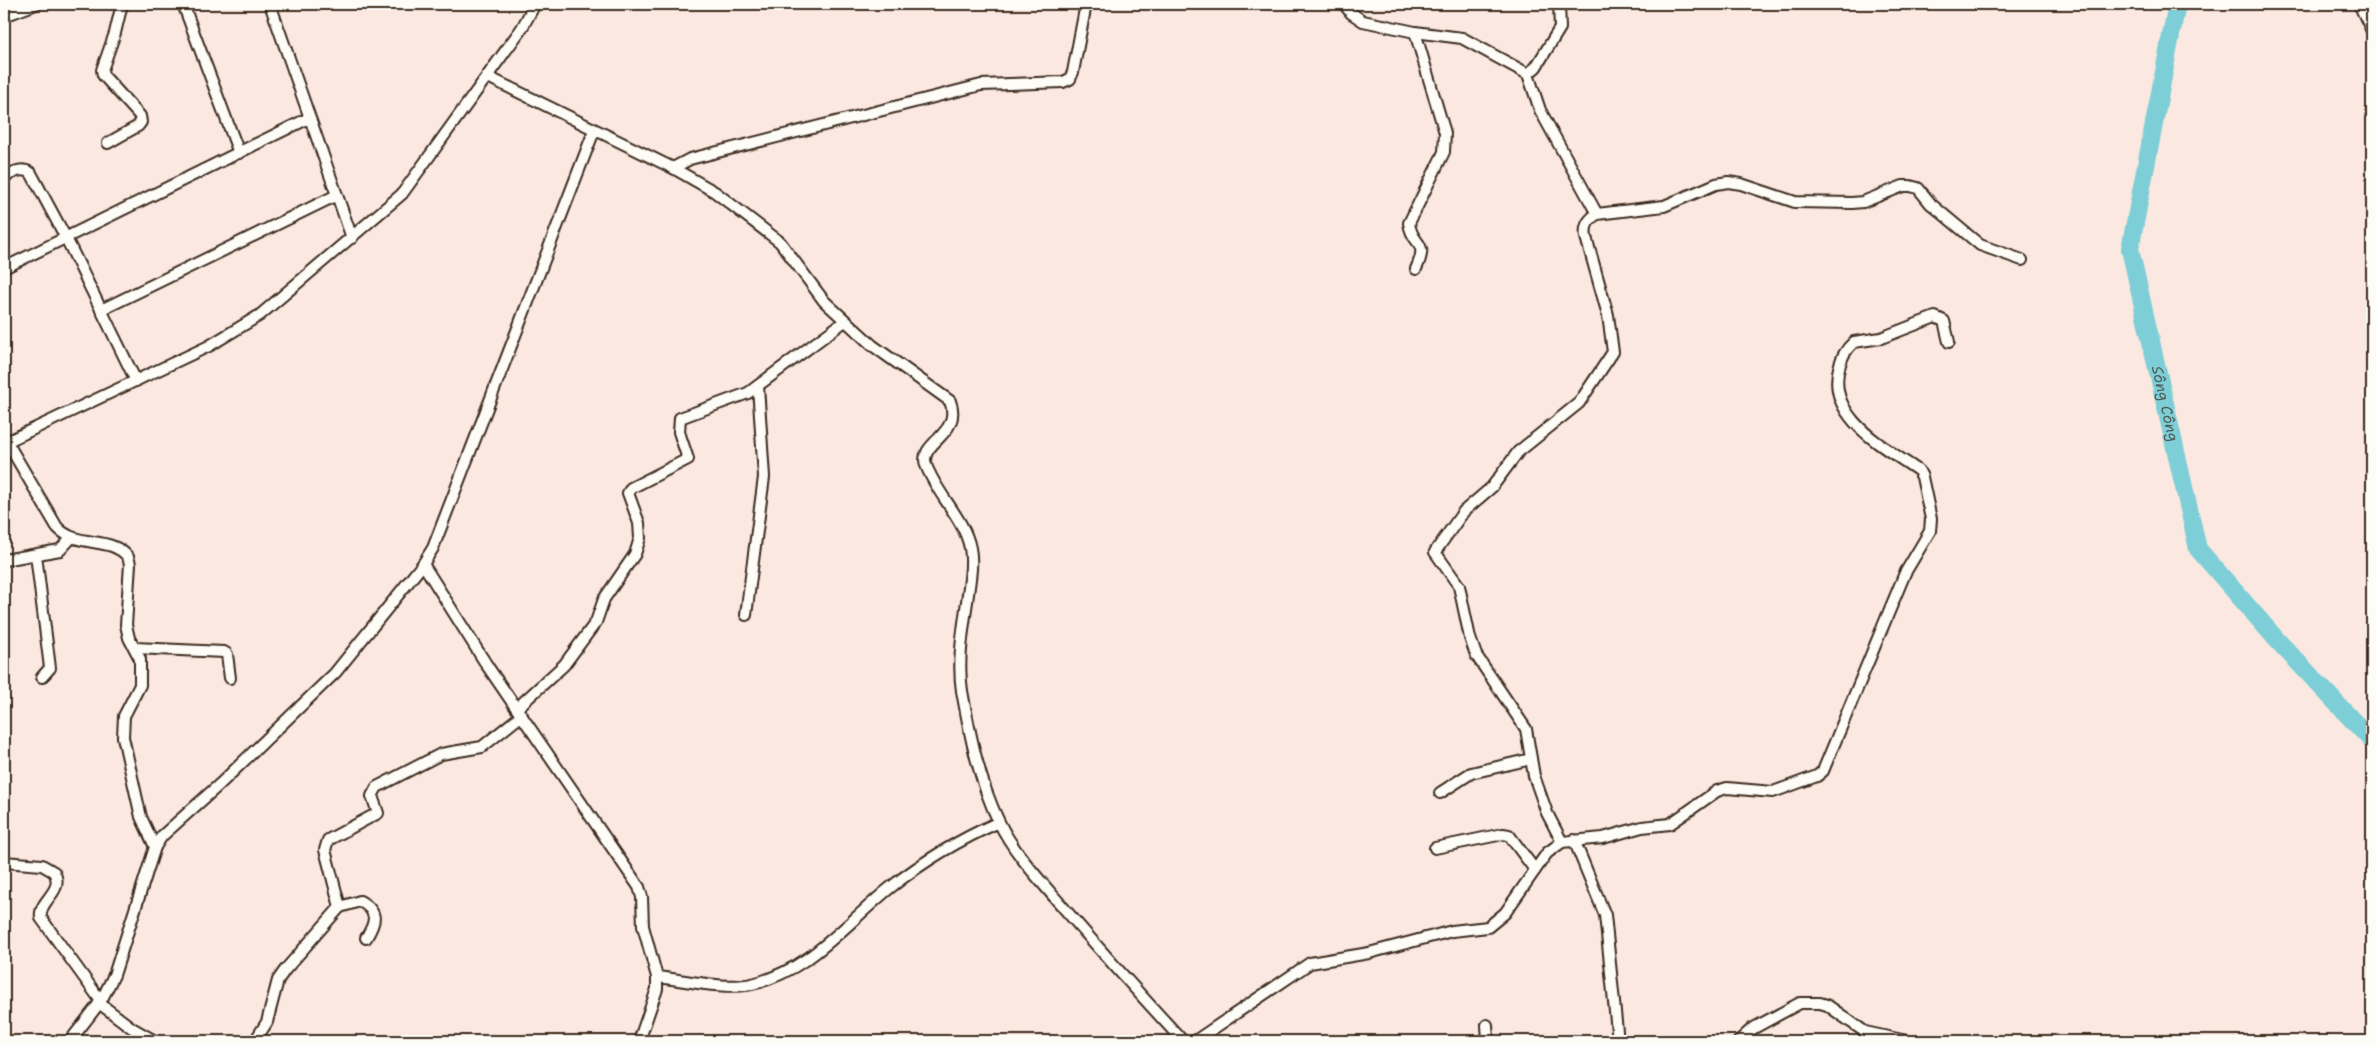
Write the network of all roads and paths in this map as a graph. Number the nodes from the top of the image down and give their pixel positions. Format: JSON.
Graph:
{"nodes":[{"id":1,"x":36,"y":4,"type":"edge"},
{"id":2,"x":122,"y":4,"type":"edge"},
{"id":3,"x":183,"y":4,"type":"edge"},
{"id":4,"x":270,"y":4,"type":"edge"},
{"id":5,"x":535,"y":4,"type":"edge"},
{"id":6,"x":1086,"y":4,"type":"edge"},
{"id":7,"x":1344,"y":4,"type":"edge"},
{"id":8,"x":1559,"y":4,"type":"edge"},
{"id":9,"x":2359,"y":4,"type":"edge"},
{"id":10,"x":4,"y":16,"type":"edge"},
{"id":11,"x":2372,"y":31,"type":"edge"},
{"id":12,"x":1415,"y":32,"type":"junction"},
{"id":13,"x":1528,"y":74,"type":"junction"},
{"id":14,"x":488,"y":77,"type":"junction"},
{"id":15,"x":309,"y":118,"type":"junction"},
{"id":16,"x":594,"y":130,"type":"junction"},
{"id":17,"x":108,"y":143,"type":"dead end"},
{"id":18,"x":239,"y":153,"type":"junction"},
{"id":19,"x":673,"y":168,"type":"junction"},
{"id":20,"x":4,"y":177,"type":"edge"},
{"id":21,"x":337,"y":195,"type":"junction"},
{"id":22,"x":1597,"y":214,"type":"junction"},
{"id":23,"x":66,"y":238,"type":"junction"},
{"id":24,"x":352,"y":238,"type":"junction"},
{"id":25,"x":2022,"y":260,"type":"dead end"},
{"id":26,"x":4,"y":268,"type":"edge"},
{"id":27,"x":1416,"y":270,"type":"dead end"},
{"id":28,"x":101,"y":310,"type":"junction"},
{"id":29,"x":846,"y":321,"type":"junction"},
{"id":30,"x":1949,"y":342,"type":"dead end"},
{"id":31,"x":136,"y":381,"type":"junction"},
{"id":32,"x":758,"y":386,"type":"junction"},
{"id":33,"x":8,"y":446,"type":"edge"},
{"id":34,"x":71,"y":538,"type":"junction"},
{"id":35,"x":36,"y":555,"type":"junction"},
{"id":36,"x":4,"y":560,"type":"edge"},
{"id":37,"x":423,"y":564,"type":"junction"},
{"id":38,"x":746,"y":615,"type":"dead end"},
{"id":39,"x":135,"y":648,"type":"junction"},
{"id":40,"x":42,"y":677,"type":"dead end"},
{"id":41,"x":230,"y":678,"type":"dead end"},
{"id":42,"x":520,"y":712,"type":"junction"},
{"id":43,"x":1530,"y":759,"type":"junction"},
{"id":44,"x":1440,"y":793,"type":"dead end"},
{"id":45,"x":999,"y":822,"type":"junction"},
{"id":46,"x":1574,"y":840,"type":"junction"},
{"id":47,"x":1562,"y":842,"type":"junction"},
{"id":48,"x":155,"y":847,"type":"junction"},
{"id":49,"x":1435,"y":848,"type":"dead end"},
{"id":50,"x":4,"y":862,"type":"edge"},
{"id":51,"x":1535,"y":870,"type":"junction"},
{"id":52,"x":340,"y":907,"type":"junction"},
{"id":53,"x":366,"y":938,"type":"dead end"},
{"id":54,"x":657,"y":978,"type":"junction"},
{"id":55,"x":100,"y":1002,"type":"junction"},
{"id":56,"x":1487,"y":1025,"type":"dead end"},
{"id":57,"x":70,"y":1041,"type":"edge"},
{"id":58,"x":155,"y":1041,"type":"edge"},
{"id":59,"x":255,"y":1041,"type":"edge"},
{"id":60,"x":639,"y":1041,"type":"edge"},
{"id":61,"x":1183,"y":1041,"type":"edge"},
{"id":62,"x":1195,"y":1041,"type":"edge"},
{"id":63,"x":1488,"y":1041,"type":"edge"},
{"id":64,"x":1618,"y":1041,"type":"edge"},
{"id":65,"x":1739,"y":1041,"type":"edge"},
{"id":66,"x":1907,"y":1041,"type":"edge"}],
"edges":[{"from":1,"to":10,"type":"street"},
{"from":2,"to":17,"type":"street"},
{"from":3,"to":18,"type":"street"},
{"from":4,"to":15,"type":"street"},
{"from":5,"to":14,"type":"street"},
{"from":6,"to":19,"type":"street"},
{"from":7,"to":12,"type":"street"},
{"from":8,"to":13,"type":"street"},
{"from":9,"to":11,"type":"street"},
{"from":12,"to":13,"type":"street"},
{"from":12,"to":27,"type":"street"},
{"from":13,"to":22,"type":"street"},
{"from":14,"to":16,"type":"street"},
{"from":14,"to":24,"type":"street"},
{"from":15,"to":18,"type":"street"},
{"from":15,"to":21,"type":"street"},
{"from":16,"to":19,"type":"street"},
{"from":16,"to":37,"type":"street"},
{"from":18,"to":23,"type":"street"},
{"from":19,"to":29,"type":"street"},
{"from":20,"to":23,"type":"street"},
{"from":21,"to":24,"type":"street"},
{"from":21,"to":28,"type":"street"},
{"from":22,"to":25,"type":"street"},
{"from":22,"to":43,"type":"street"},
{"from":23,"to":26,"type":"street"},
{"from":23,"to":28,"type":"street"},
{"from":24,"to":31,"type":"street"},
{"from":28,"to":31,"type":"street"},
{"from":29,"to":32,"type":"street"},
{"from":29,"to":45,"type":"street"},
{"from":30,"to":46,"type":"street"},
{"from":31,"to":33,"type":"street"},
{"from":32,"to":38,"type":"street"},
{"from":32,"to":42,"type":"street"},
{"from":33,"to":34,"type":"street"},
{"from":34,"to":35,"type":"street"},
{"from":34,"to":39,"type":"street"},
{"from":35,"to":36,"type":"street"},
{"from":35,"to":40,"type":"street"},
{"from":37,"to":42,"type":"street"},
{"from":37,"to":48,"type":"street"},
{"from":39,"to":41,"type":"street"},
{"from":39,"to":48,"type":"street"},
{"from":42,"to":52,"type":"street"},
{"from":42,"to":54,"type":"street"},
{"from":43,"to":44,"type":"street"},
{"from":43,"to":47,"type":"street"},
{"from":45,"to":54,"type":"street"},
{"from":45,"to":61,"type":"street"},
{"from":46,"to":47,"type":"street"},
{"from":46,"to":64,"type":"street"},
{"from":47,"to":51,"type":"street"},
{"from":48,"to":55,"type":"street"},
{"from":49,"to":51,"type":"street"},
{"from":50,"to":55,"type":"street"},
{"from":51,"to":62,"type":"street"},
{"from":52,"to":53,"type":"street"},
{"from":52,"to":59,"type":"street"},
{"from":54,"to":60,"type":"street"},
{"from":55,"to":57,"type":"street"},
{"from":55,"to":58,"type":"street"},
{"from":56,"to":63,"type":"street"},
{"from":65,"to":66,"type":"street"}]}
